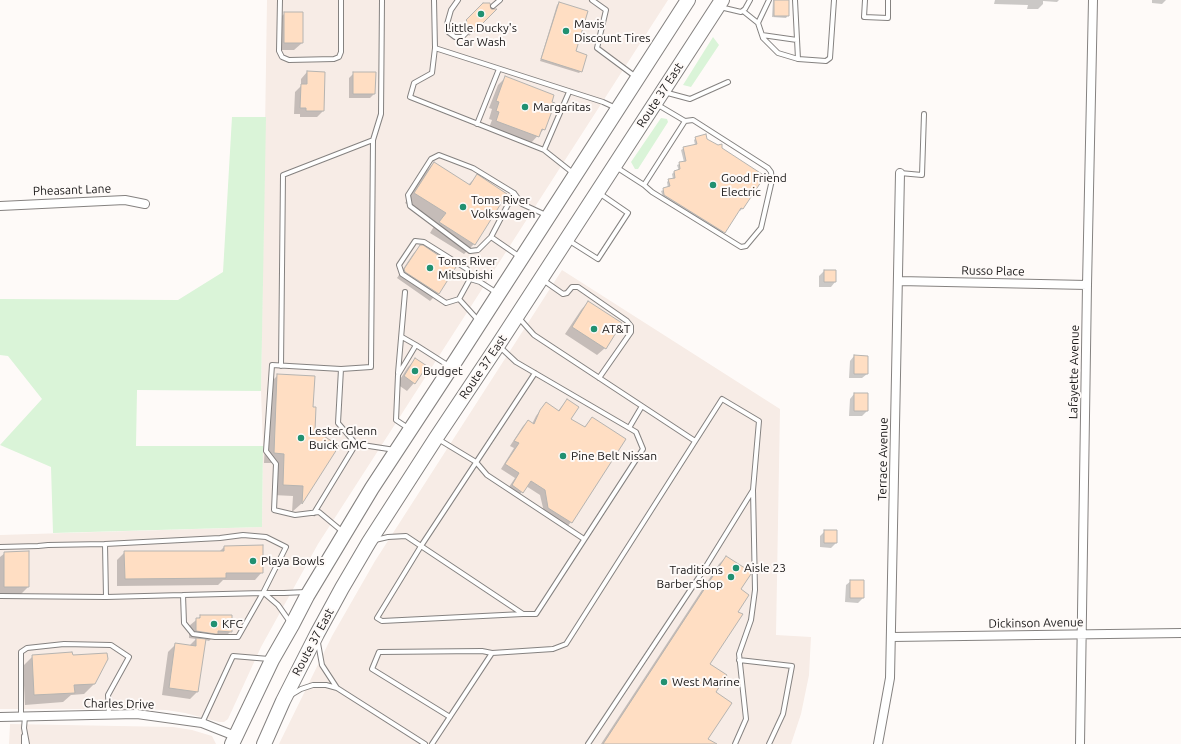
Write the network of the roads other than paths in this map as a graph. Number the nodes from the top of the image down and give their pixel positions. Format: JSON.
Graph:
{"nodes":[{"id":1,"x":280,"y":0,"type":"edge"},
{"id":2,"x":341,"y":0,"type":"edge"},
{"id":3,"x":382,"y":0,"type":"edge"},
{"id":4,"x":434,"y":0,"type":"edge"},
{"id":5,"x":458,"y":0,"type":"edge"},
{"id":6,"x":500,"y":0,"type":"edge"},
{"id":7,"x":592,"y":0,"type":"edge"},
{"id":8,"x":688,"y":0,"type":"edge"},
{"id":9,"x":750,"y":0,"type":"edge"},
{"id":10,"x":769,"y":0,"type":"edge"},
{"id":11,"x":796,"y":0,"type":"edge"},
{"id":12,"x":834,"y":0,"type":"edge"},
{"id":13,"x":865,"y":0,"type":"edge"},
{"id":14,"x":888,"y":0,"type":"edge"},
{"id":15,"x":1093,"y":0,"type":"edge"},
{"id":16,"x":720,"y":3,"type":"edge"},
{"id":17,"x":494,"y":6,"type":"dead end"},
{"id":18,"x":743,"y":11,"type":"junction"},
{"id":19,"x":758,"y":23,"type":"junction"},
{"id":20,"x":470,"y":28,"type":"dead end"},
{"id":21,"x":762,"y":35,"type":"junction"},
{"id":22,"x":797,"y":40,"type":"junction"},
{"id":23,"x":435,"y":48,"type":"junction"},
{"id":24,"x":798,"y":59,"type":"junction"},
{"id":25,"x":499,"y":69,"type":"junction"},
{"id":26,"x":637,"y":78,"type":"junction"},
{"id":27,"x":728,"y":82,"type":"dead end"},
{"id":28,"x":569,"y":92,"type":"junction"},
{"id":29,"x":658,"y":98,"type":"junction"},
{"id":30,"x":618,"y":109,"type":"junction"},
{"id":31,"x":924,"y":114,"type":"dead end"},
{"id":32,"x":685,"y":121,"type":"junction"},
{"id":33,"x":477,"y":124,"type":"junction"},
{"id":34,"x":373,"y":140,"type":"junction"},
{"id":35,"x":544,"y":150,"type":"junction"},
{"id":36,"x":614,"y":166,"type":"junction"},
{"id":37,"x":900,"y":173,"type":"joint"},
{"id":38,"x":575,"y":175,"type":"junction"},
{"id":39,"x":644,"y":185,"type":"junction"},
{"id":40,"x":597,"y":192,"type":"junction"},
{"id":41,"x":514,"y":193,"type":"junction"},
{"id":42,"x":145,"y":204,"type":"dead end"},
{"id":43,"x":0,"y":206,"type":"edge"},
{"id":44,"x":549,"y":216,"type":"junction"},
{"id":45,"x":490,"y":237,"type":"junction"},
{"id":46,"x":566,"y":239,"type":"junction"},
{"id":47,"x":522,"y":259,"type":"junction"},
{"id":48,"x":470,"y":279,"type":"junction"},
{"id":49,"x":541,"y":279,"type":"junction"},
{"id":50,"x":899,"y":282,"type":"junction"},
{"id":51,"x":1087,"y":285,"type":"junction"},
{"id":52,"x":406,"y":292,"type":"dead end"},
{"id":53,"x":498,"y":294,"type":"junction"},
{"id":54,"x":459,"y":299,"type":"junction"},
{"id":55,"x":517,"y":316,"type":"junction"},
{"id":56,"x":480,"y":323,"type":"junction"},
{"id":57,"x":402,"y":337,"type":"junction"},
{"id":58,"x":416,"y":345,"type":"junction"},
{"id":59,"x":498,"y":345,"type":"junction"},
{"id":60,"x":281,"y":366,"type":"junction"},
{"id":61,"x":451,"y":368,"type":"junction"},
{"id":62,"x":341,"y":369,"type":"junction"},
{"id":63,"x":535,"y":373,"type":"junction"},
{"id":64,"x":398,"y":375,"type":"junction"},
{"id":65,"x":599,"y":378,"type":"junction"},
{"id":66,"x":642,"y":406,"type":"junction"},
{"id":67,"x":629,"y":428,"type":"junction"},
{"id":68,"x":410,"y":429,"type":"junction"},
{"id":69,"x":436,"y":438,"type":"junction"},
{"id":70,"x":695,"y":441,"type":"junction"},
{"id":71,"x":356,"y":444,"type":"junction"},
{"id":72,"x":397,"y":450,"type":"junction"},
{"id":73,"x":476,"y":462,"type":"junction"},
{"id":74,"x":753,"y":490,"type":"junction"},
{"id":75,"x":314,"y":513,"type":"junction"},
{"id":76,"x":345,"y":534,"type":"junction"},
{"id":77,"x":584,"y":539,"type":"junction"},
{"id":78,"x":369,"y":542,"type":"junction"},
{"id":79,"x":105,"y":544,"type":"junction"},
{"id":80,"x":421,"y":546,"type":"junction"},
{"id":81,"x":0,"y":547,"type":"edge"},
{"id":82,"x":310,"y":592,"type":"junction"},
{"id":83,"x":263,"y":593,"type":"junction"},
{"id":84,"x":183,"y":595,"type":"junction"},
{"id":85,"x":0,"y":596,"type":"edge"},
{"id":86,"x":106,"y":597,"type":"junction"},
{"id":87,"x":523,"y":614,"type":"junction"},
{"id":88,"x":292,"y":625,"type":"junction"},
{"id":89,"x":1181,"y":633,"type":"edge"},
{"id":90,"x":317,"y":634,"type":"junction"},
{"id":91,"x":1082,"y":634,"type":"junction"},
{"id":92,"x":892,"y":637,"type":"junction"},
{"id":93,"x":492,"y":653,"type":"junction"},
{"id":94,"x":272,"y":660,"type":"junction"},
{"id":95,"x":739,"y":660,"type":"junction"},
{"id":96,"x":337,"y":688,"type":"junction"},
{"id":97,"x":283,"y":701,"type":"junction"},
{"id":98,"x":109,"y":714,"type":"junction"},
{"id":99,"x":23,"y":716,"type":"junction"},
{"id":100,"x":0,"y":717,"type":"edge"},
{"id":101,"x":450,"y":717,"type":"junction"},
{"id":102,"x":202,"y":723,"type":"junction"},
{"id":103,"x":24,"y":728,"type":"junction"},
{"id":104,"x":234,"y":740,"type":"edge"},
{"id":105,"x":24,"y":744,"type":"edge"},
{"id":106,"x":27,"y":744,"type":"edge"},
{"id":107,"x":264,"y":744,"type":"edge"},
{"id":108,"x":425,"y":744,"type":"edge"},
{"id":109,"x":432,"y":744,"type":"edge"},
{"id":110,"x":588,"y":744,"type":"edge"},
{"id":111,"x":735,"y":744,"type":"edge"},
{"id":112,"x":769,"y":744,"type":"edge"},
{"id":113,"x":878,"y":744,"type":"edge"},
{"id":114,"x":1080,"y":744,"type":"edge"}],
"edges":[{"from":1,"to":2,"type":"lane"},
{"from":3,"to":34,"type":"lane"},
{"from":4,"to":23,"type":"lane"},
{"from":5,"to":20,"type":"lane"},
{"from":6,"to":17,"type":"lane"},
{"from":7,"to":26,"type":"lane"},
{"from":8,"to":26,"type":"highway"},
{"from":9,"to":18,"type":"lane"},
{"from":10,"to":19,"type":"lane"},
{"from":11,"to":22,"type":"lane"},
{"from":12,"to":24,"type":"lane"},
{"from":13,"to":14,"type":"lane"},
{"from":15,"to":51,"type":"street","name":"Lafayette Avenue"},
{"from":16,"to":18,"type":"lane"},
{"from":16,"to":29,"type":"highway","name":"Route 37 East"},
{"from":18,"to":19,"type":"lane"},
{"from":19,"to":21,"type":"lane"},
{"from":21,"to":22,"type":"lane"},
{"from":21,"to":24,"type":"lane"},
{"from":22,"to":24,"type":"lane"},
{"from":23,"to":25,"type":"lane"},
{"from":23,"to":33,"type":"lane"},
{"from":25,"to":28,"type":"lane"},
{"from":25,"to":33,"type":"lane"},
{"from":26,"to":30,"type":"highway"},
{"from":27,"to":29,"type":"lane"},
{"from":28,"to":30,"type":"lane"},
{"from":28,"to":35,"type":"lane"},
{"from":29,"to":32,"type":"lane"},
{"from":29,"to":36,"type":"highway","name":"Route 37 East"},
{"from":30,"to":38,"type":"highway"},
{"from":31,"to":37,"type":"lane"},
{"from":32,"to":39,"type":"lane"},
{"from":32,"to":39,"type":"lane"},
{"from":33,"to":35,"type":"lane"},
{"from":34,"to":60,"type":"lane"},
{"from":34,"to":62,"type":"lane"},
{"from":35,"to":38,"type":"lane"},
{"from":36,"to":39,"type":"lane"},
{"from":36,"to":40,"type":"highway","name":"Route 37 East"},
{"from":37,"to":50,"type":"street","name":"Terrace Avenue"},
{"from":38,"to":44,"type":"highway"},
{"from":40,"to":46,"type":"highway","name":"Route 37 East"},
{"from":40,"to":46,"type":"lane"},
{"from":41,"to":44,"type":"lane"},
{"from":41,"to":45,"type":"lane"},
{"from":41,"to":45,"type":"lane"},
{"from":42,"to":43,"type":"street","name":"Pheasant Lane"},
{"from":44,"to":47,"type":"highway"},
{"from":45,"to":47,"type":"lane"},
{"from":46,"to":49,"type":"highway","name":"Route 37 East"},
{"from":47,"to":53,"type":"highway"},
{"from":48,"to":53,"type":"lane"},
{"from":48,"to":54,"type":"lane"},
{"from":48,"to":54,"type":"lane"},
{"from":49,"to":55,"type":"highway","name":"Route 37 East"},
{"from":49,"to":65,"type":"lane"},
{"from":50,"to":51,"type":"street","name":"Russo Place"},
{"from":50,"to":92,"type":"street","name":"Terrace Avenue"},
{"from":51,"to":91,"type":"street","name":"Lafayette Avenue"},
{"from":52,"to":57,"type":"lane"},
{"from":53,"to":56,"type":"highway"},
{"from":54,"to":56,"type":"lane"},
{"from":55,"to":59,"type":"highway","name":"Route 37 East"},
{"from":55,"to":65,"type":"lane"},
{"from":56,"to":61,"type":"highway"},
{"from":57,"to":58,"type":"lane"},
{"from":57,"to":64,"type":"lane"},
{"from":58,"to":61,"type":"lane"},
{"from":58,"to":64,"type":"lane"},
{"from":59,"to":63,"type":"lane"},
{"from":59,"to":69,"type":"highway","name":"Route 37 East"},
{"from":60,"to":62,"type":"lane"},
{"from":60,"to":75,"type":"lane"},
{"from":61,"to":68,"type":"highway"},
{"from":62,"to":71,"type":"lane"},
{"from":63,"to":67,"type":"lane"},
{"from":63,"to":73,"type":"lane"},
{"from":64,"to":68,"type":"lane"},
{"from":65,"to":66,"type":"lane"},
{"from":66,"to":67,"type":"lane"},
{"from":66,"to":70,"type":"lane"},
{"from":67,"to":77,"type":"lane"},
{"from":68,"to":72,"type":"highway"},
{"from":69,"to":73,"type":"lane"},
{"from":69,"to":78,"type":"highway","name":"Route 37 East"},
{"from":70,"to":74,"type":"lane"},
{"from":70,"to":93,"type":"lane"},
{"from":71,"to":72,"type":"lane"},
{"from":71,"to":75,"type":"lane"},
{"from":72,"to":76,"type":"highway"},
{"from":73,"to":77,"type":"lane"},
{"from":73,"to":80,"type":"lane"},
{"from":74,"to":95,"type":"lane"},
{"from":74,"to":110,"type":"lane"},
{"from":75,"to":76,"type":"lane"},
{"from":76,"to":82,"type":"highway"},
{"from":77,"to":87,"type":"lane"},
{"from":78,"to":80,"type":"lane"},
{"from":78,"to":90,"type":"highway","name":"Route 37 East"},
{"from":79,"to":81,"type":"lane"},
{"from":79,"to":83,"type":"lane"},
{"from":79,"to":86,"type":"lane"},
{"from":80,"to":87,"type":"lane"},
{"from":80,"to":87,"type":"lane"},
{"from":82,"to":83,"type":"lane"},
{"from":82,"to":88,"type":"highway"},
{"from":83,"to":84,"type":"lane"},
{"from":83,"to":84,"type":"lane"},
{"from":83,"to":88,"type":"lane"},
{"from":84,"to":86,"type":"lane"},
{"from":85,"to":86,"type":"lane"},
{"from":88,"to":94,"type":"highway"},
{"from":89,"to":91,"type":"street","name":"Dickinson Avenue"},
{"from":90,"to":96,"type":"lane"},
{"from":90,"to":97,"type":"highway","name":"Route 37 East"},
{"from":91,"to":92,"type":"street","name":"Dickinson Avenue"},
{"from":91,"to":114,"type":"street","name":"Lafayette Avenue"},
{"from":92,"to":113,"type":"street","name":"Terrace Avenue"},
{"from":93,"to":101,"type":"lane"},
{"from":93,"to":101,"type":"lane"},
{"from":94,"to":102,"type":"lane"},
{"from":94,"to":104,"type":"highway"},
{"from":95,"to":111,"type":"lane"},
{"from":95,"to":112,"type":"lane"},
{"from":96,"to":97,"type":"lane"},
{"from":96,"to":108,"type":"lane"},
{"from":97,"to":107,"type":"highway","name":"Route 37 East"},
{"from":98,"to":99,"type":"street","name":"Charles Drive"},
{"from":98,"to":99,"type":"lane"},
{"from":98,"to":102,"type":"street","name":"Charles Drive"},
{"from":99,"to":100,"type":"street","name":"Charles Drive"},
{"from":99,"to":103,"type":"lane"},
{"from":101,"to":109,"type":"lane"},
{"from":102,"to":104,"type":"street","name":"Charles Drive"},
{"from":103,"to":105,"type":"lane"},
{"from":103,"to":106,"type":"lane"}]}
